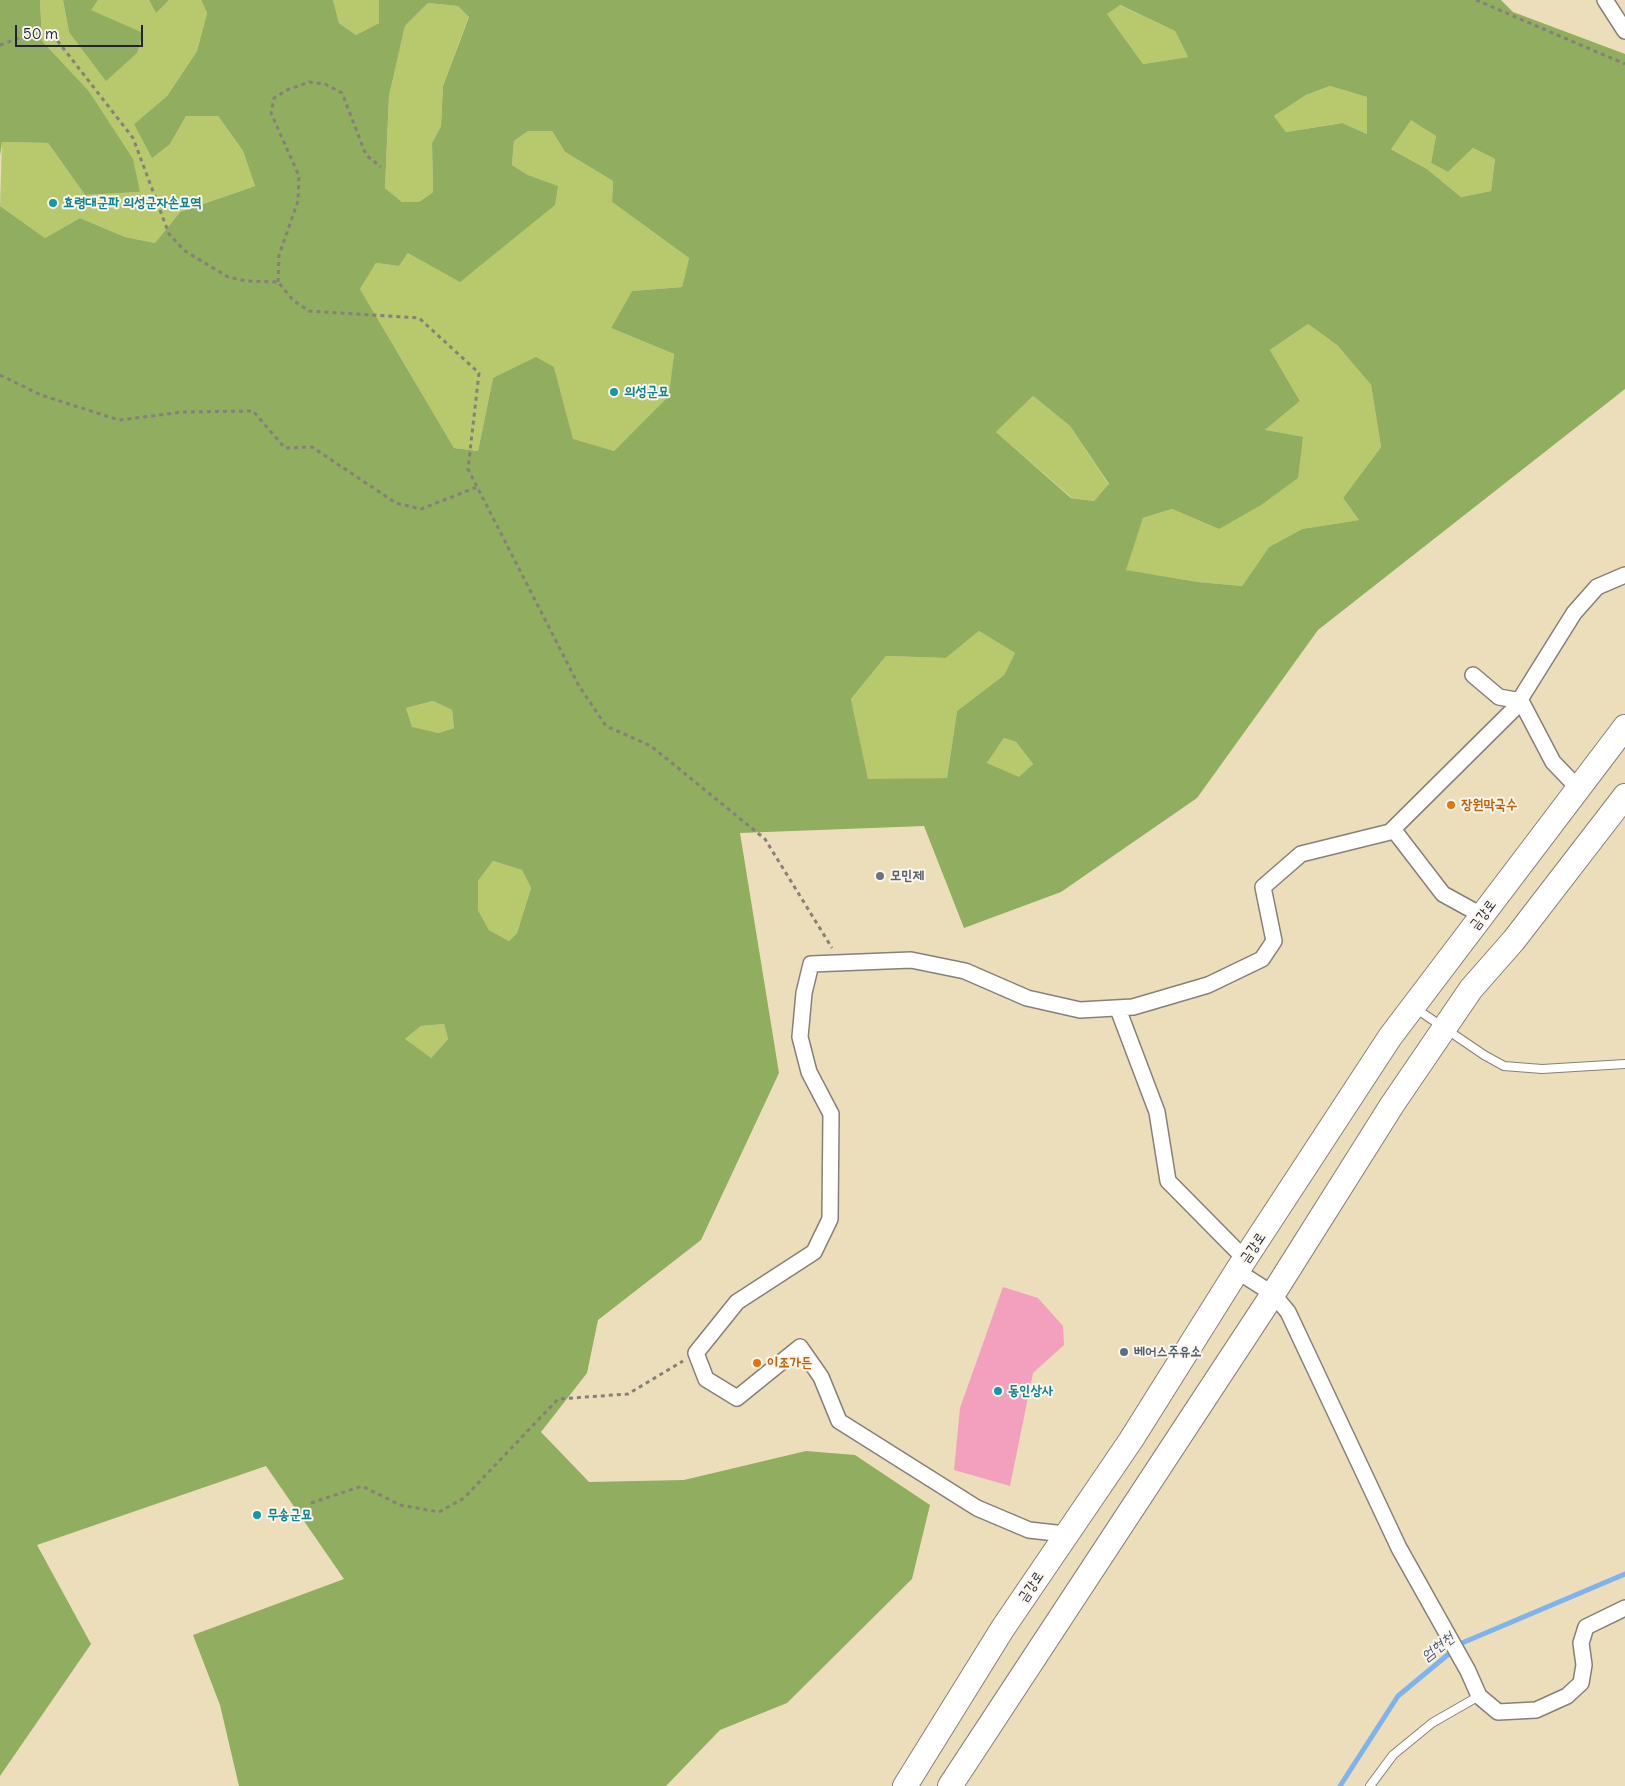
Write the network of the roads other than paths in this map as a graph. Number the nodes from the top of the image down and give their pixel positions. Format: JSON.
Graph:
{"nodes":[{"id":1,"x":1605,"y":0,"type":"edge"},
{"id":2,"x":1625,"y":30,"type":"edge"},
{"id":3,"x":1625,"y":575,"type":"edge"},
{"id":4,"x":1473,"y":675,"type":"dead end"},
{"id":5,"x":1520,"y":701,"type":"junction"},
{"id":6,"x":1625,"y":727,"type":"edge"},
{"id":7,"x":1578,"y":788,"type":"junction"},
{"id":8,"x":1625,"y":796,"type":"edge"},
{"id":9,"x":1393,"y":829,"type":"junction"},
{"id":10,"x":1483,"y":916,"type":"junction"},
{"id":11,"x":1413,"y":1007,"type":"junction"},
{"id":12,"x":1118,"y":1009,"type":"junction"},
{"id":13,"x":1445,"y":1030,"type":"junction"},
{"id":14,"x":1625,"y":1064,"type":"edge"},
{"id":15,"x":1241,"y":1265,"type":"junction"},
{"id":16,"x":1273,"y":1294,"type":"junction"},
{"id":17,"x":1066,"y":1534,"type":"junction"},
{"id":18,"x":1625,"y":1608,"type":"edge"},
{"id":19,"x":1479,"y":1696,"type":"junction"},
{"id":20,"x":905,"y":1786,"type":"edge"},
{"id":21,"x":950,"y":1786,"type":"edge"},
{"id":22,"x":1370,"y":1786,"type":"edge"}],
"edges":[{"from":1,"to":2,"type":"street"},
{"from":3,"to":5,"type":"street"},
{"from":4,"to":5,"type":"street"},
{"from":5,"to":7,"type":"street"},
{"from":5,"to":9,"type":"street"},
{"from":6,"to":7,"type":"main road","name":"금강로"},
{"from":7,"to":10,"type":"main road","name":"금강로"},
{"from":8,"to":13,"type":"main road"},
{"from":9,"to":10,"type":"street"},
{"from":9,"to":12,"type":"street"},
{"from":10,"to":11,"type":"main road","name":"금강로"},
{"from":11,"to":13,"type":"lane"},
{"from":11,"to":15,"type":"main road","name":"금강로"},
{"from":12,"to":15,"type":"street"},
{"from":12,"to":17,"type":"street"},
{"from":13,"to":14,"type":"lane"},
{"from":13,"to":16,"type":"main road"},
{"from":15,"to":16,"type":"street"},
{"from":15,"to":17,"type":"main road","name":"금강로"},
{"from":16,"to":19,"type":"street"},
{"from":16,"to":21,"type":"main road"},
{"from":17,"to":20,"type":"main road","name":"금강로"},
{"from":18,"to":19,"type":"street"},
{"from":19,"to":22,"type":"lane"}]}
